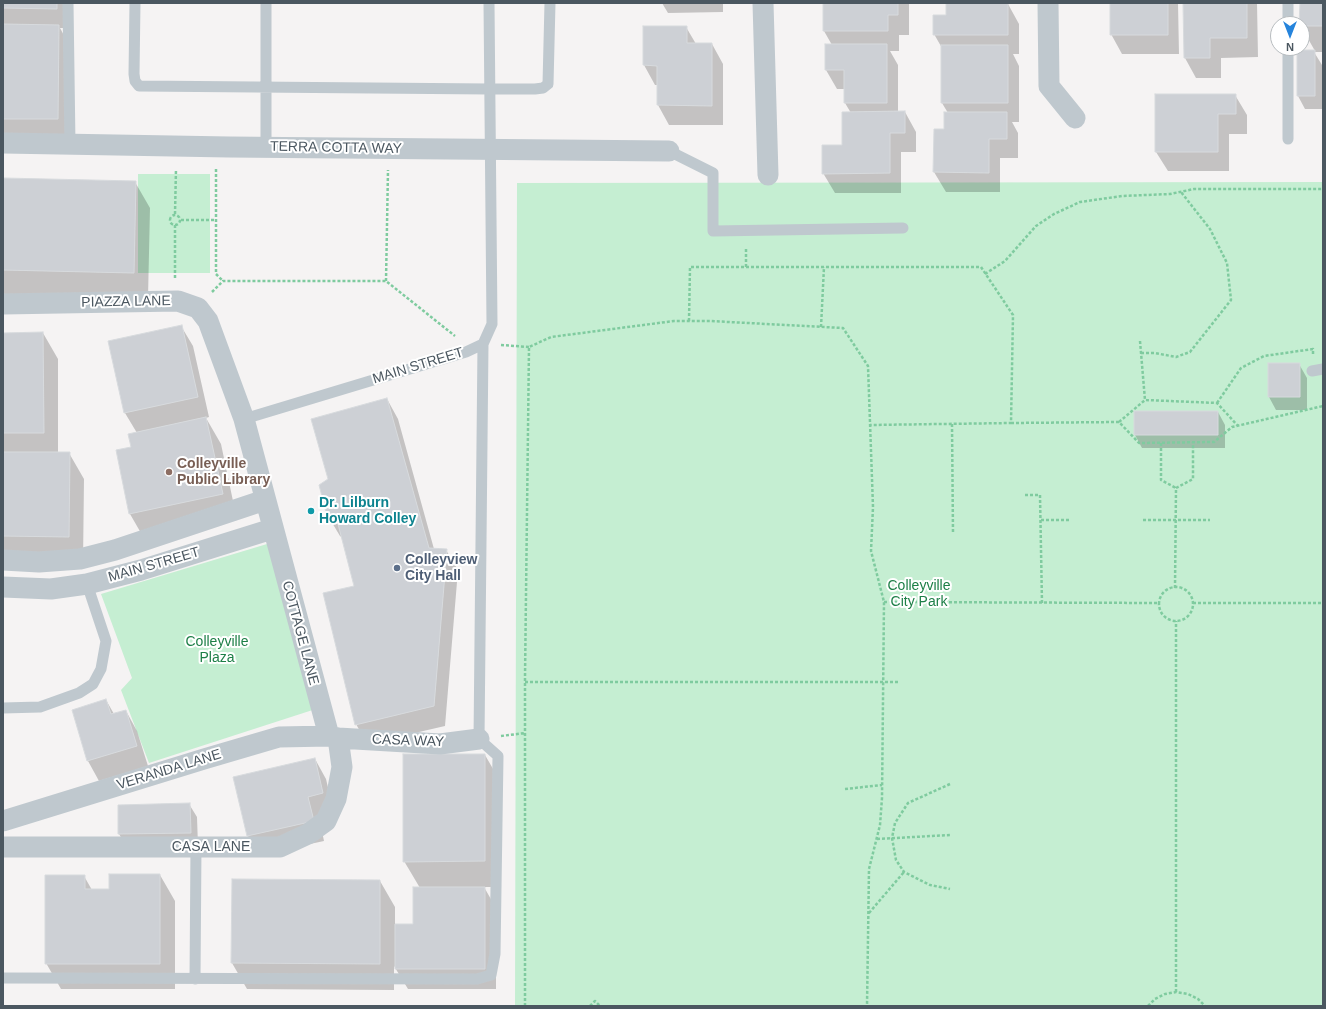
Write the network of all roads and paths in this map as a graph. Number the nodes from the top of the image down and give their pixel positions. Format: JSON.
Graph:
{"nodes":[{"id":1,"x":68,"y":3,"type":"edge"},
{"id":2,"x":135,"y":3,"type":"edge"},
{"id":3,"x":266,"y":3,"type":"edge"},
{"id":4,"x":489,"y":3,"type":"edge"},
{"id":5,"x":550,"y":3,"type":"edge"},
{"id":6,"x":763,"y":3,"type":"edge"},
{"id":7,"x":1048,"y":3,"type":"edge"},
{"id":8,"x":1288,"y":3,"type":"edge"},
{"id":9,"x":1288,"y":16,"type":"edge"},
{"id":10,"x":1288,"y":56,"type":"edge"},
{"id":11,"x":266,"y":88,"type":"junction"},
{"id":12,"x":489,"y":89,"type":"junction"},
{"id":13,"x":1075,"y":118,"type":"dead end"},
{"id":14,"x":1288,"y":139,"type":"dead end"},
{"id":15,"x":3,"y":143,"type":"edge"},
{"id":16,"x":70,"y":144,"type":"junction"},
{"id":17,"x":216,"y":146,"type":"junction"},
{"id":18,"x":266,"y":147,"type":"junction"},
{"id":19,"x":389,"y":148,"type":"junction"},
{"id":20,"x":491,"y":149,"type":"junction"},
{"id":21,"x":669,"y":151,"type":"joint"},
{"id":22,"x":176,"y":169,"type":"dead end"},
{"id":23,"x":768,"y":175,"type":"dead end"},
{"id":24,"x":1323,"y":189,"type":"edge"},
{"id":25,"x":1181,"y":192,"type":"junction"},
{"id":26,"x":175,"y":214,"type":"junction"},
{"id":27,"x":180,"y":220,"type":"junction"},
{"id":28,"x":216,"y":220,"type":"junction"},
{"id":29,"x":175,"y":225,"type":"junction"},
{"id":30,"x":903,"y":228,"type":"dead end"},
{"id":31,"x":746,"y":230,"type":"junction"},
{"id":32,"x":746,"y":267,"type":"junction"},
{"id":33,"x":824,"y":267,"type":"junction"},
{"id":34,"x":985,"y":274,"type":"junction"},
{"id":35,"x":175,"y":280,"type":"dead end"},
{"id":36,"x":223,"y":281,"type":"junction"},
{"id":37,"x":386,"y":281,"type":"junction"},
{"id":38,"x":3,"y":304,"type":"edge"},
{"id":39,"x":198,"y":308,"type":"junction"},
{"id":40,"x":689,"y":321,"type":"junction"},
{"id":41,"x":821,"y":327,"type":"junction"},
{"id":42,"x":1140,"y":341,"type":"dead end"},
{"id":43,"x":483,"y":344,"type":"junction"},
{"id":44,"x":529,"y":347,"type":"junction"},
{"id":45,"x":1141,"y":353,"type":"junction"},
{"id":46,"x":1318,"y":370,"type":"edge"},
{"id":47,"x":1144,"y":400,"type":"junction"},
{"id":48,"x":1217,"y":402,"type":"junction"},
{"id":49,"x":1323,"y":406,"type":"edge"},
{"id":50,"x":244,"y":419,"type":"junction"},
{"id":51,"x":1119,"y":422,"type":"junction"},
{"id":52,"x":1011,"y":423,"type":"junction"},
{"id":53,"x":952,"y":424,"type":"junction"},
{"id":54,"x":870,"y":425,"type":"junction"},
{"id":55,"x":1238,"y":426,"type":"junction"},
{"id":56,"x":1193,"y":442,"type":"junction"},
{"id":57,"x":1161,"y":443,"type":"junction"},
{"id":58,"x":1176,"y":488,"type":"junction"},
{"id":59,"x":1025,"y":495,"type":"dead end"},
{"id":60,"x":265,"y":500,"type":"junction"},
{"id":61,"x":1041,"y":520,"type":"junction"},
{"id":62,"x":1070,"y":520,"type":"dead end"},
{"id":63,"x":1143,"y":520,"type":"dead end"},
{"id":64,"x":1176,"y":520,"type":"junction"},
{"id":65,"x":1210,"y":520,"type":"dead end"},
{"id":66,"x":272,"y":529,"type":"junction"},
{"id":67,"x":953,"y":533,"type":"dead end"},
{"id":68,"x":3,"y":560,"type":"edge"},
{"id":69,"x":87,"y":584,"type":"junction"},
{"id":70,"x":3,"y":587,"type":"edge"},
{"id":71,"x":1175,"y":588,"type":"junction"},
{"id":72,"x":884,"y":602,"type":"junction"},
{"id":73,"x":1042,"y":603,"type":"junction"},
{"id":74,"x":1159,"y":603,"type":"junction"},
{"id":75,"x":1193,"y":603,"type":"junction"},
{"id":76,"x":1323,"y":603,"type":"edge"},
{"id":77,"x":1176,"y":621,"type":"junction"},
{"id":78,"x":525,"y":682,"type":"junction"},
{"id":79,"x":884,"y":682,"type":"junction"},
{"id":80,"x":900,"y":682,"type":"dead end"},
{"id":81,"x":3,"y":708,"type":"edge"},
{"id":82,"x":333,"y":737,"type":"junction"},
{"id":83,"x":479,"y":739,"type":"junction"},
{"id":84,"x":950,"y":784,"type":"dead end"},
{"id":85,"x":882,"y":785,"type":"junction"},
{"id":86,"x":845,"y":789,"type":"dead end"},
{"id":87,"x":3,"y":821,"type":"edge"},
{"id":88,"x":950,"y":835,"type":"dead end"},
{"id":89,"x":892,"y":838,"type":"junction"},
{"id":90,"x":877,"y":839,"type":"junction"},
{"id":91,"x":3,"y":847,"type":"edge"},
{"id":92,"x":196,"y":847,"type":"junction"},
{"id":93,"x":904,"y":872,"type":"junction"},
{"id":94,"x":950,"y":888,"type":"dead end"},
{"id":95,"x":869,"y":914,"type":"junction"},
{"id":96,"x":3,"y":978,"type":"edge"},
{"id":97,"x":195,"y":979,"type":"junction"},
{"id":98,"x":1176,"y":992,"type":"junction"},
{"id":99,"x":525,"y":1006,"type":"edge"},
{"id":100,"x":590,"y":1006,"type":"edge"},
{"id":101,"x":600,"y":1006,"type":"edge"},
{"id":102,"x":867,"y":1006,"type":"edge"},
{"id":103,"x":1148,"y":1006,"type":"edge"},
{"id":104,"x":1205,"y":1006,"type":"edge"}],
"edges":[{"from":1,"to":16,"type":"lane"},
{"from":2,"to":11,"type":"lane"},
{"from":3,"to":11,"type":"lane"},
{"from":4,"to":12,"type":"lane"},
{"from":5,"to":12,"type":"lane"},
{"from":6,"to":23,"type":"street"},
{"from":7,"to":13,"type":"street"},
{"from":8,"to":9,"type":"lane"},
{"from":10,"to":14,"type":"lane"},
{"from":11,"to":12,"type":"lane"},
{"from":11,"to":18,"type":"lane"},
{"from":12,"to":20,"type":"lane"},
{"from":15,"to":16,"type":"street","name":"TERRA COTTA WAY"},
{"from":16,"to":17,"type":"street","name":"TERRA COTTA WAY"},
{"from":17,"to":18,"type":"street","name":"TERRA COTTA WAY"},
{"from":17,"to":28,"type":"path"},
{"from":18,"to":19,"type":"street","name":"TERRA COTTA WAY"},
{"from":19,"to":20,"type":"street","name":"TERRA COTTA WAY"},
{"from":19,"to":37,"type":"path"},
{"from":20,"to":21,"type":"street","name":"TERRA COTTA WAY"},
{"from":20,"to":43,"type":"lane"},
{"from":21,"to":31,"type":"lane"},
{"from":22,"to":26,"type":"path"},
{"from":24,"to":25,"type":"path"},
{"from":25,"to":34,"type":"path"},
{"from":25,"to":45,"type":"path"},
{"from":26,"to":27,"type":"path"},
{"from":26,"to":29,"type":"path"},
{"from":27,"to":28,"type":"path"},
{"from":27,"to":29,"type":"path"},
{"from":28,"to":36,"type":"path"},
{"from":29,"to":35,"type":"path"},
{"from":30,"to":31,"type":"lane"},
{"from":31,"to":32,"type":"path"},
{"from":32,"to":33,"type":"path"},
{"from":32,"to":40,"type":"path"},
{"from":33,"to":34,"type":"path"},
{"from":33,"to":41,"type":"path"},
{"from":34,"to":52,"type":"path"},
{"from":36,"to":37,"type":"path"},
{"from":36,"to":39,"type":"path"},
{"from":37,"to":43,"type":"path"},
{"from":38,"to":39,"type":"street","name":"PIAZZA LANE"},
{"from":39,"to":50,"type":"street"},
{"from":40,"to":41,"type":"path"},
{"from":40,"to":44,"type":"path"},
{"from":41,"to":54,"type":"path"},
{"from":42,"to":45,"type":"path"},
{"from":43,"to":44,"type":"path"},
{"from":43,"to":50,"type":"lane","name":"MAIN STREET"},
{"from":43,"to":83,"type":"lane"},
{"from":44,"to":78,"type":"path"},
{"from":45,"to":47,"type":"path"},
{"from":46,"to":48,"type":"path"},
{"from":47,"to":48,"type":"path"},
{"from":47,"to":51,"type":"path"},
{"from":48,"to":55,"type":"path"},
{"from":49,"to":55,"type":"path"},
{"from":50,"to":60,"type":"street"},
{"from":51,"to":52,"type":"path"},
{"from":51,"to":57,"type":"path"},
{"from":52,"to":53,"type":"path"},
{"from":53,"to":54,"type":"path"},
{"from":53,"to":67,"type":"path"},
{"from":54,"to":72,"type":"path"},
{"from":55,"to":56,"type":"path"},
{"from":56,"to":57,"type":"path"},
{"from":56,"to":58,"type":"path"},
{"from":57,"to":58,"type":"path"},
{"from":58,"to":64,"type":"path"},
{"from":59,"to":61,"type":"path"},
{"from":60,"to":66,"type":"street"},
{"from":60,"to":68,"type":"street","name":"MAIN STREET"},
{"from":61,"to":62,"type":"path"},
{"from":61,"to":73,"type":"path"},
{"from":63,"to":64,"type":"path"},
{"from":64,"to":65,"type":"path"},
{"from":64,"to":71,"type":"path"},
{"from":66,"to":69,"type":"street","name":"MAIN STREET"},
{"from":66,"to":82,"type":"street","name":"COTTAGE LANE"},
{"from":69,"to":70,"type":"street","name":"MAIN STREET"},
{"from":69,"to":81,"type":"lane"},
{"from":71,"to":74,"type":"path"},
{"from":71,"to":75,"type":"path"},
{"from":72,"to":73,"type":"path"},
{"from":72,"to":79,"type":"path"},
{"from":73,"to":74,"type":"path"},
{"from":74,"to":77,"type":"path"},
{"from":75,"to":76,"type":"path"},
{"from":75,"to":77,"type":"path"},
{"from":77,"to":98,"type":"path"},
{"from":78,"to":79,"type":"path"},
{"from":78,"to":99,"type":"path"},
{"from":79,"to":80,"type":"path"},
{"from":79,"to":85,"type":"path"},
{"from":82,"to":83,"type":"street","name":"CASA WAY"},
{"from":82,"to":87,"type":"street","name":"VERANDA LANE"},
{"from":82,"to":92,"type":"street","name":"CASA LANE"},
{"from":83,"to":97,"type":"lane"},
{"from":84,"to":89,"type":"path"},
{"from":85,"to":86,"type":"path"},
{"from":85,"to":90,"type":"path"},
{"from":88,"to":89,"type":"path"},
{"from":89,"to":90,"type":"path"},
{"from":89,"to":93,"type":"path"},
{"from":90,"to":95,"type":"path"},
{"from":91,"to":92,"type":"street","name":"CASA LANE"},
{"from":92,"to":97,"type":"lane"},
{"from":93,"to":94,"type":"path"},
{"from":93,"to":95,"type":"path"},
{"from":95,"to":102,"type":"path"},
{"from":96,"to":97,"type":"lane"},
{"from":98,"to":103,"type":"path"},
{"from":98,"to":104,"type":"path"},
{"from":100,"to":101,"type":"path"}]}
